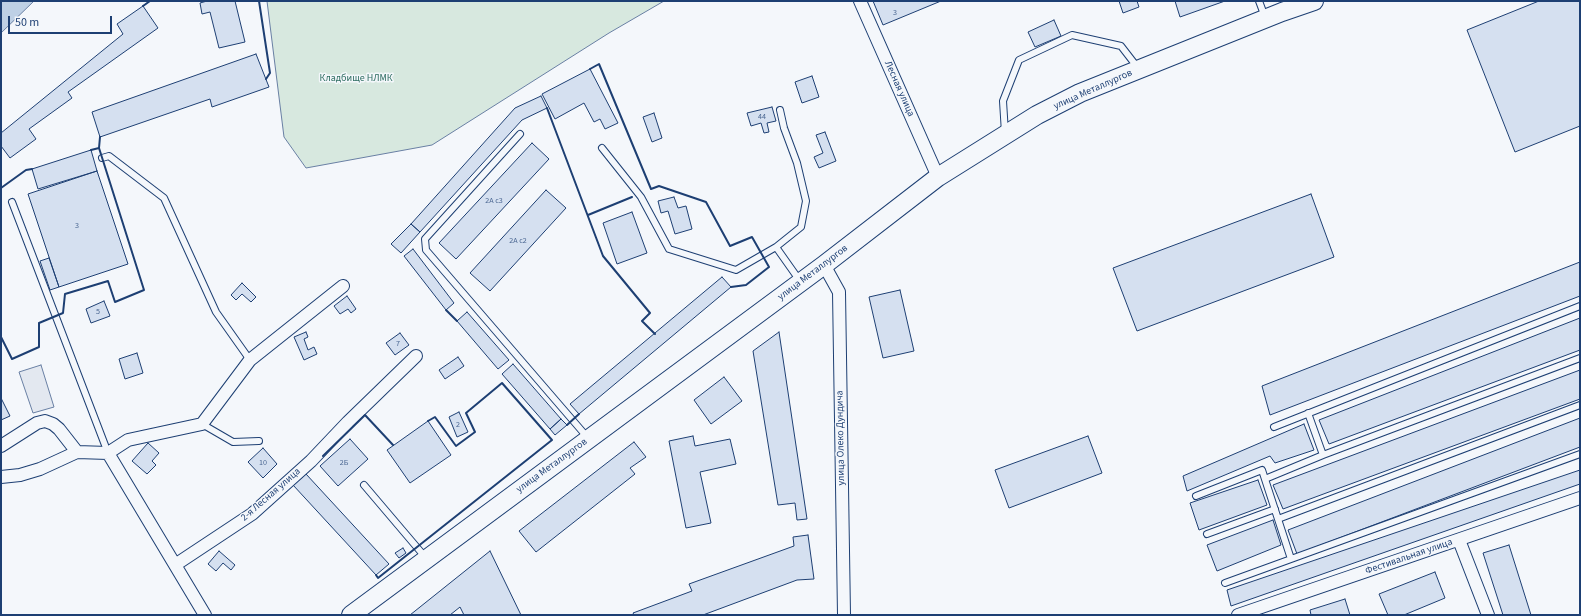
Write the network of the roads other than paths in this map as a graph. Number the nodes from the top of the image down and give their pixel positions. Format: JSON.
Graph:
{"nodes":[{"id":1,"x":860,"y":1,"type":"edge"},
{"id":2,"x":1259,"y":1,"type":"edge"},
{"id":3,"x":1314,"y":1,"type":"edge"},
{"id":4,"x":1266,"y":18,"type":"junction"},
{"id":5,"x":1139,"y":69,"type":"junction"},
{"id":6,"x":780,"y":110,"type":"dead end"},
{"id":7,"x":520,"y":134,"type":"dead end"},
{"id":8,"x":1005,"y":135,"type":"junction"},
{"id":9,"x":602,"y":148,"type":"dead end"},
{"id":10,"x":102,"y":158,"type":"dead end"},
{"id":11,"x":938,"y":177,"type":"junction"},
{"id":12,"x":12,"y":202,"type":"dead end"},
{"id":13,"x":776,"y":247,"type":"junction"},
{"id":14,"x":824,"y":265,"type":"junction"},
{"id":15,"x":801,"y":283,"type":"junction"},
{"id":16,"x":343,"y":286,"type":"dead end"},
{"id":17,"x":1580,"y":306,"type":"edge"},
{"id":18,"x":416,"y":356,"type":"dead end"},
{"id":19,"x":1580,"y":358,"type":"edge"},
{"id":20,"x":250,"y":360,"type":"junction"},
{"id":21,"x":1580,"y":405,"type":"edge"},
{"id":22,"x":1308,"y":413,"type":"junction"},
{"id":23,"x":202,"y":424,"type":"junction"},
{"id":24,"x":1274,"y":427,"type":"dead end"},
{"id":25,"x":589,"y":440,"type":"junction"},
{"id":26,"x":259,"y":441,"type":"dead end"},
{"id":27,"x":1,"y":446,"type":"edge"},
{"id":28,"x":77,"y":452,"type":"junction"},
{"id":29,"x":108,"y":453,"type":"junction"},
{"id":30,"x":1580,"y":454,"type":"edge"},
{"id":31,"x":1323,"y":455,"type":"junction"},
{"id":32,"x":1,"y":477,"type":"edge"},
{"id":33,"x":1265,"y":479,"type":"junction"},
{"id":34,"x":364,"y":485,"type":"dead end"},
{"id":35,"x":1196,"y":496,"type":"dead end"},
{"id":36,"x":1580,"y":498,"type":"edge"},
{"id":37,"x":1275,"y":509,"type":"junction"},
{"id":38,"x":1278,"y":519,"type":"junction"},
{"id":39,"x":1207,"y":534,"type":"dead end"},
{"id":40,"x":1459,"y":540,"type":"junction"},
{"id":41,"x":426,"y":558,"type":"junction"},
{"id":42,"x":1291,"y":559,"type":"junction"},
{"id":43,"x":175,"y":565,"type":"junction"},
{"id":44,"x":1225,"y":583,"type":"dead end"},
{"id":45,"x":204,"y":615,"type":"edge"},
{"id":46,"x":351,"y":615,"type":"edge"},
{"id":47,"x":844,"y":615,"type":"edge"},
{"id":48,"x":1238,"y":615,"type":"edge"},
{"id":49,"x":1488,"y":615,"type":"edge"}],
"edges":[{"from":1,"to":11,"type":"street","name":"Лесная улица"},
{"from":2,"to":4,"type":"lane"},
{"from":3,"to":4,"type":"main road","name":"улица Металлургов"},
{"from":4,"to":5,"type":"main road","name":"улица Металлургов"},
{"from":5,"to":8,"type":"main road","name":"улица Металлургов"},
{"from":5,"to":8,"type":"lane"},
{"from":6,"to":13,"type":"lane"},
{"from":7,"to":25,"type":"lane"},
{"from":8,"to":11,"type":"main road","name":"улица Металлургов"},
{"from":9,"to":13,"type":"lane"},
{"from":10,"to":20,"type":"lane"},
{"from":11,"to":14,"type":"main road","name":"улица Металлургов"},
{"from":12,"to":29,"type":"lane"},
{"from":13,"to":15,"type":"lane"},
{"from":14,"to":15,"type":"main road","name":"улица Металлургов"},
{"from":14,"to":47,"type":"street","name":"улица Олеко Дундича"},
{"from":15,"to":25,"type":"main road","name":"улица Металлургов"},
{"from":16,"to":20,"type":"street"},
{"from":17,"to":22,"type":"lane"},
{"from":18,"to":43,"type":"street","name":"2-я Лесная улица"},
{"from":19,"to":31,"type":"lane"},
{"from":20,"to":23,"type":"street"},
{"from":21,"to":38,"type":"lane"},
{"from":22,"to":24,"type":"lane"},
{"from":22,"to":31,"type":"lane"},
{"from":23,"to":26,"type":"lane"},
{"from":23,"to":29,"type":"street"},
{"from":25,"to":41,"type":"main road","name":"улица Металлургов"},
{"from":27,"to":28,"type":"street"},
{"from":28,"to":29,"type":"street"},
{"from":28,"to":32,"type":"street"},
{"from":29,"to":43,"type":"street"},
{"from":30,"to":42,"type":"lane"},
{"from":31,"to":33,"type":"lane"},
{"from":33,"to":35,"type":"lane"},
{"from":33,"to":37,"type":"lane"},
{"from":34,"to":41,"type":"lane"},
{"from":36,"to":40,"type":"street","name":"Фестивальная улица"},
{"from":37,"to":38,"type":"lane"},
{"from":37,"to":39,"type":"lane"},
{"from":38,"to":42,"type":"lane"},
{"from":40,"to":48,"type":"street","name":"Фестивальная улица"},
{"from":40,"to":49,"type":"street"},
{"from":41,"to":46,"type":"main road","name":"улица Металлургов"},
{"from":42,"to":44,"type":"lane"},
{"from":43,"to":45,"type":"street"}]}
